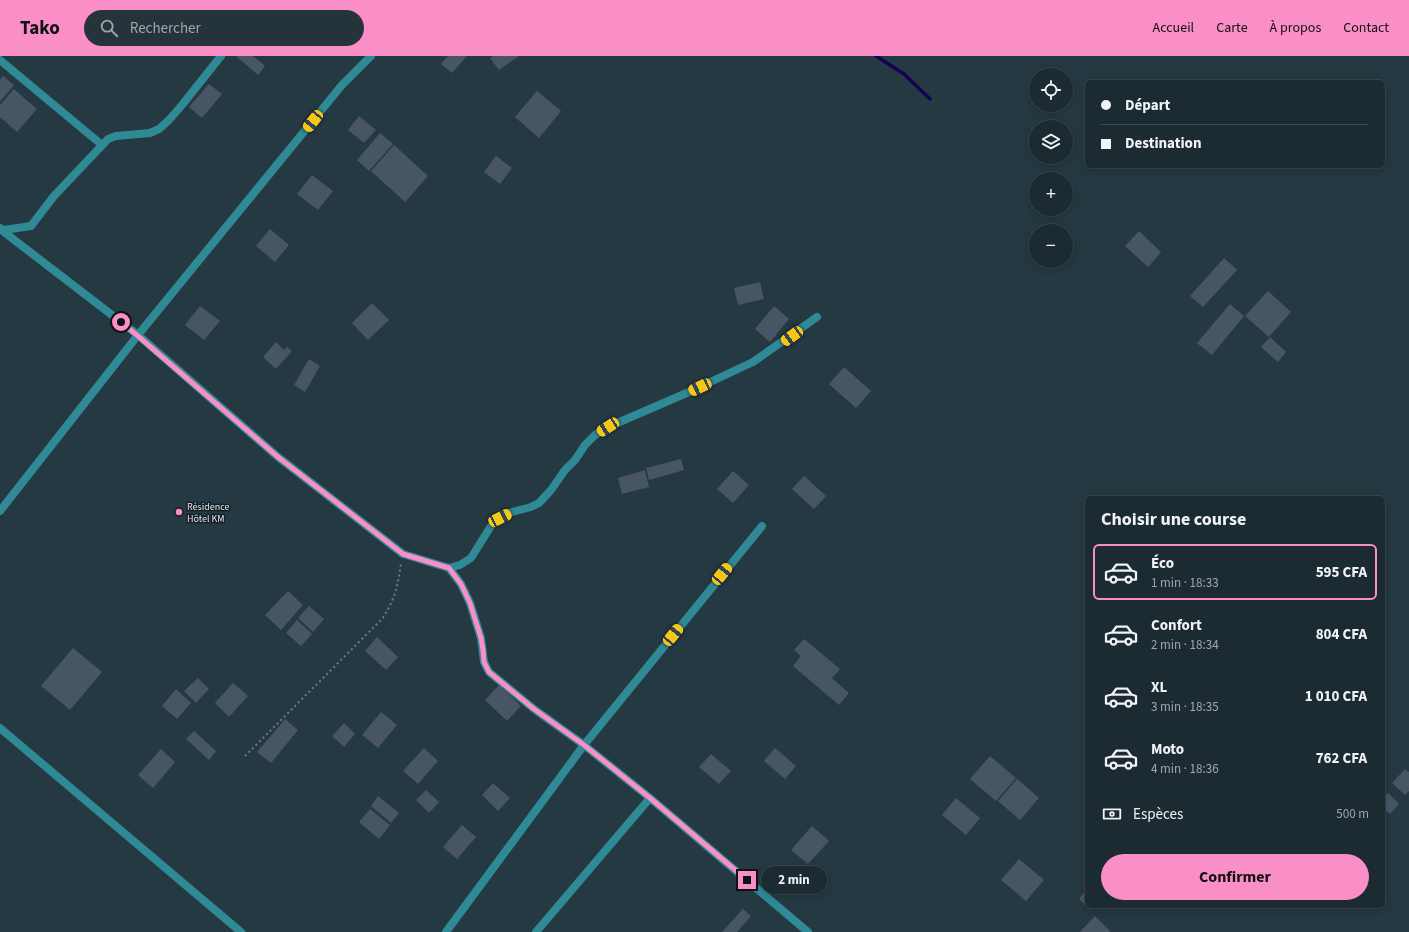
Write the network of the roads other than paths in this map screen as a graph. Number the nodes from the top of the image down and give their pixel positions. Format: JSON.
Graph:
{"nodes":[{"id":1,"x":221,"y":56,"type":"edge"},
{"id":2,"x":371,"y":56,"type":"edge"},
{"id":3,"x":0,"y":60,"type":"edge"},
{"id":4,"x":102,"y":145,"type":"junction"},
{"id":5,"x":0,"y":228,"type":"edge"},
{"id":6,"x":817,"y":317,"type":"dead end"},
{"id":7,"x":138,"y":336,"type":"junction"},
{"id":8,"x":0,"y":511,"type":"edge"},
{"id":9,"x":762,"y":526,"type":"dead end"},
{"id":10,"x":449,"y":568,"type":"junction"},
{"id":11,"x":0,"y":728,"type":"edge"},
{"id":12,"x":584,"y":745,"type":"junction"},
{"id":13,"x":650,"y":798,"type":"junction"},
{"id":14,"x":241,"y":932,"type":"edge"},
{"id":15,"x":446,"y":932,"type":"edge"},
{"id":16,"x":536,"y":932,"type":"edge"},
{"id":17,"x":808,"y":932,"type":"edge"}],
"edges":[{"from":1,"to":4,"type":"street"},
{"from":2,"to":7,"type":"street"},
{"from":3,"to":4,"type":"street"},
{"from":4,"to":5,"type":"street"},
{"from":5,"to":7,"type":"street"},
{"from":6,"to":10,"type":"street"},
{"from":7,"to":8,"type":"street"},
{"from":7,"to":10,"type":"street"},
{"from":9,"to":12,"type":"street"},
{"from":10,"to":12,"type":"street"},
{"from":11,"to":14,"type":"street"},
{"from":12,"to":13,"type":"street"},
{"from":12,"to":15,"type":"street"},
{"from":13,"to":16,"type":"street"},
{"from":13,"to":17,"type":"street"}]}
